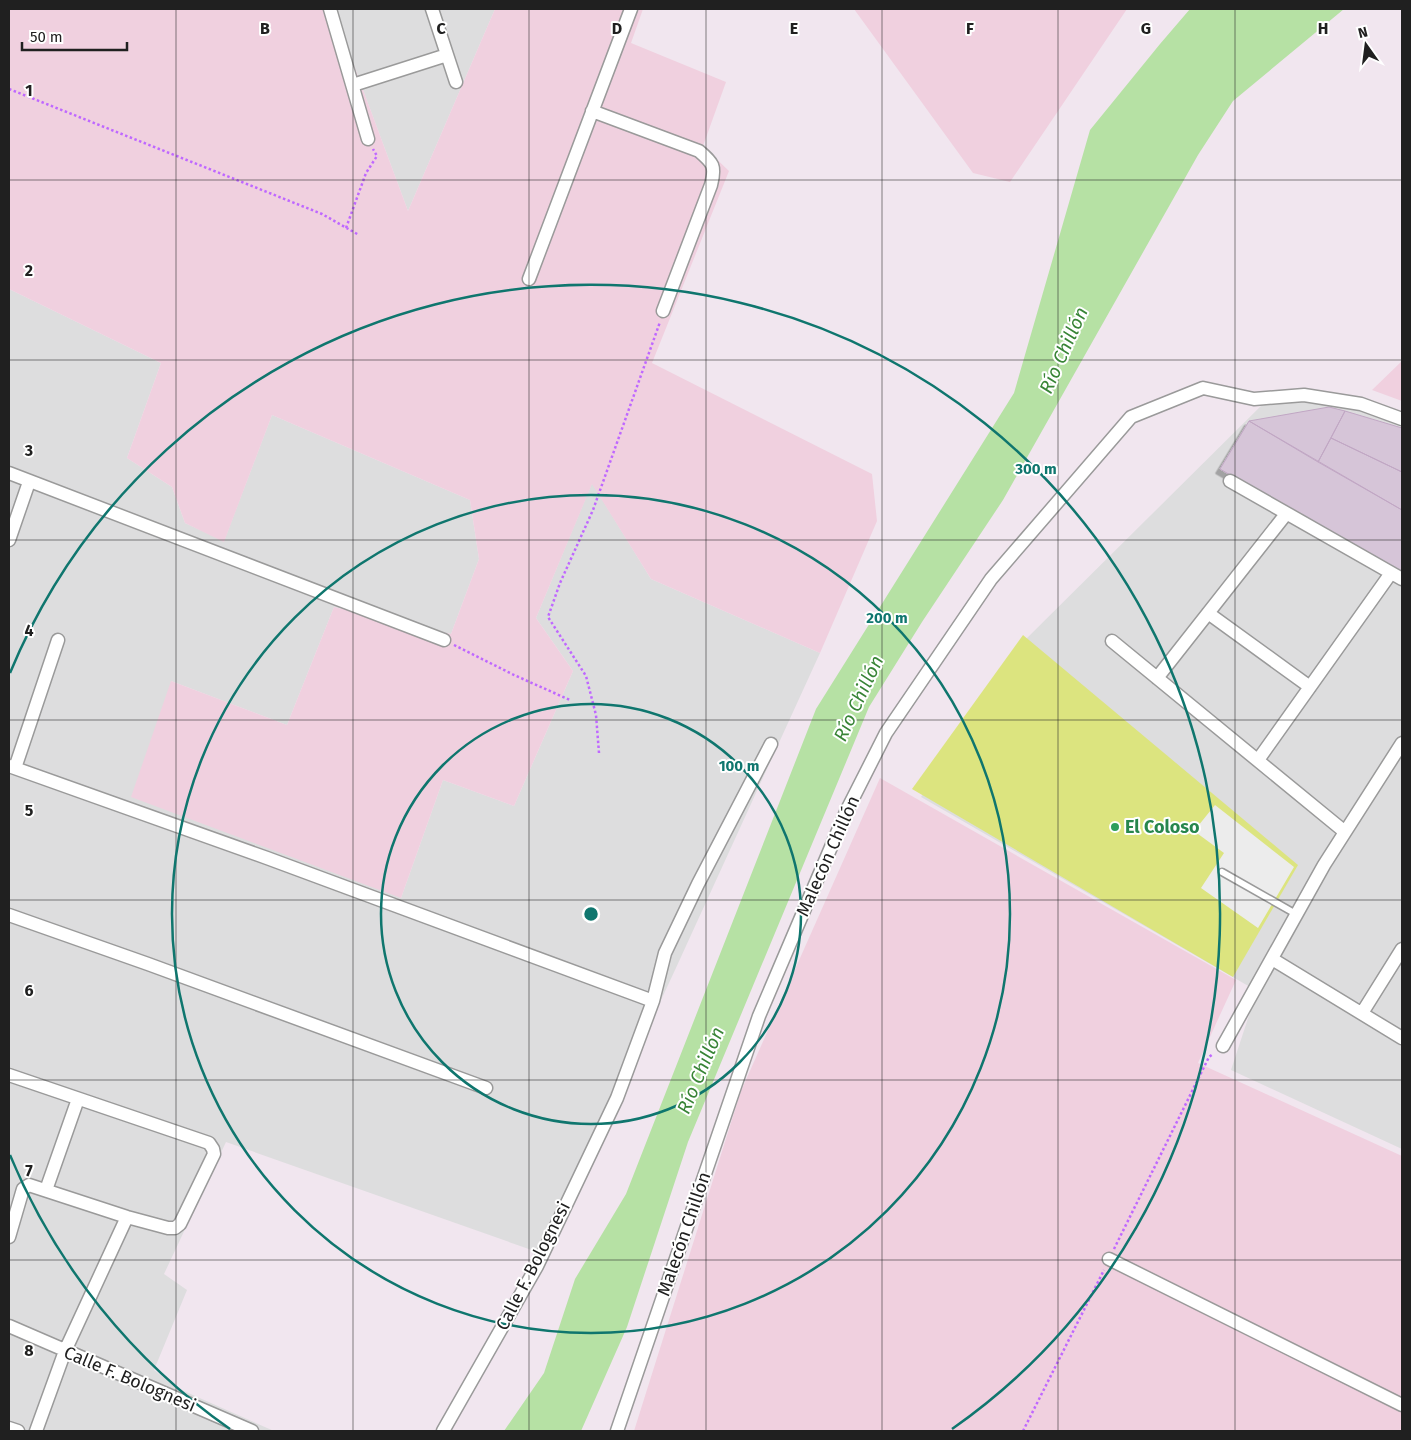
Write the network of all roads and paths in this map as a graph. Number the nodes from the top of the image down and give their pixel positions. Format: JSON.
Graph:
{"nodes":[{"id":1,"x":330,"y":9,"type":"edge"},
{"id":2,"x":432,"y":9,"type":"edge"},
{"id":3,"x":631,"y":9,"type":"edge"},
{"id":4,"x":447,"y":55,"type":"junction"},
{"id":5,"x":456,"y":82,"type":"dead end"},
{"id":6,"x":353,"y":85,"type":"junction"},
{"id":7,"x":9,"y":89,"type":"edge"},
{"id":8,"x":592,"y":111,"type":"junction"},
{"id":9,"x":368,"y":139,"type":"joint"},
{"id":10,"x":346,"y":228,"type":"junction"},
{"id":11,"x":359,"y":235,"type":"dead end"},
{"id":12,"x":529,"y":279,"type":"dead end"},
{"id":13,"x":663,"y":311,"type":"joint"},
{"id":14,"x":1402,"y":419,"type":"edge"},
{"id":15,"x":9,"y":473,"type":"edge"},
{"id":16,"x":1230,"y":481,"type":"dead end"},
{"id":17,"x":29,"y":482,"type":"junction"},
{"id":18,"x":1286,"y":514,"type":"junction"},
{"id":19,"x":9,"y":540,"type":"edge"},
{"id":20,"x":1397,"y":576,"type":"edge"},
{"id":21,"x":1208,"y":613,"type":"junction"},
{"id":22,"x":58,"y":640,"type":"dead end"},
{"id":23,"x":444,"y":640,"type":"joint"},
{"id":24,"x":1112,"y":640,"type":"dead end"},
{"id":25,"x":1157,"y":678,"type":"junction"},
{"id":26,"x":1310,"y":687,"type":"junction"},
{"id":27,"x":570,"y":700,"type":"dead end"},
{"id":28,"x":1402,"y":743,"type":"edge"},
{"id":29,"x":771,"y":744,"type":"dead end"},
{"id":30,"x":599,"y":753,"type":"dead end"},
{"id":31,"x":1258,"y":760,"type":"junction"},
{"id":32,"x":12,"y":767,"type":"edge"},
{"id":33,"x":1345,"y":832,"type":"junction"},
{"id":34,"x":1222,"y":872,"type":"dead end"},
{"id":35,"x":1296,"y":914,"type":"junction"},
{"id":36,"x":9,"y":915,"type":"edge"},
{"id":37,"x":1401,"y":955,"type":"edge"},
{"id":38,"x":1272,"y":958,"type":"junction"},
{"id":39,"x":654,"y":1001,"type":"junction"},
{"id":40,"x":1362,"y":1013,"type":"junction"},
{"id":41,"x":1402,"y":1038,"type":"edge"},
{"id":42,"x":1223,"y":1046,"type":"joint"},
{"id":43,"x":9,"y":1075,"type":"edge"},
{"id":44,"x":486,"y":1088,"type":"dead end"},
{"id":45,"x":78,"y":1099,"type":"junction"},
{"id":46,"x":46,"y":1190,"type":"junction"},
{"id":47,"x":127,"y":1217,"type":"junction"},
{"id":48,"x":9,"y":1237,"type":"edge"},
{"id":49,"x":1109,"y":1260,"type":"junction"},
{"id":50,"x":9,"y":1326,"type":"edge"},
{"id":51,"x":65,"y":1351,"type":"junction"},
{"id":52,"x":1402,"y":1405,"type":"edge"},
{"id":53,"x":9,"y":1428,"type":"edge"},
{"id":54,"x":18,"y":1431,"type":"edge"},
{"id":55,"x":36,"y":1431,"type":"edge"},
{"id":56,"x":252,"y":1431,"type":"edge"},
{"id":57,"x":443,"y":1431,"type":"edge"},
{"id":58,"x":617,"y":1431,"type":"edge"},
{"id":59,"x":1023,"y":1431,"type":"edge"}],
"edges":[{"from":1,"to":6,"type":"street"},
{"from":2,"to":4,"type":"street"},
{"from":3,"to":8,"type":"street"},
{"from":4,"to":5,"type":"street"},
{"from":4,"to":6,"type":"street"},
{"from":6,"to":9,"type":"street"},
{"from":7,"to":10,"type":"path"},
{"from":8,"to":12,"type":"street"},
{"from":8,"to":13,"type":"street"},
{"from":9,"to":10,"type":"path"},
{"from":10,"to":11,"type":"path"},
{"from":13,"to":30,"type":"path"},
{"from":14,"to":58,"type":"street","name":"Malecón Chillón"},
{"from":15,"to":17,"type":"street"},
{"from":16,"to":18,"type":"street"},
{"from":17,"to":19,"type":"street"},
{"from":17,"to":23,"type":"street"},
{"from":18,"to":20,"type":"street"},
{"from":18,"to":21,"type":"street"},
{"from":20,"to":26,"type":"street"},
{"from":21,"to":25,"type":"street"},
{"from":21,"to":26,"type":"street"},
{"from":22,"to":32,"type":"street"},
{"from":23,"to":27,"type":"path"},
{"from":24,"to":25,"type":"street"},
{"from":25,"to":31,"type":"street"},
{"from":26,"to":31,"type":"street"},
{"from":28,"to":33,"type":"street"},
{"from":29,"to":39,"type":"street","name":"Calle F. Bolognesi"},
{"from":31,"to":33,"type":"street"},
{"from":32,"to":39,"type":"street"},
{"from":33,"to":35,"type":"street"},
{"from":34,"to":35,"type":"lane"},
{"from":35,"to":38,"type":"street"},
{"from":36,"to":44,"type":"street"},
{"from":37,"to":40,"type":"street"},
{"from":38,"to":40,"type":"street"},
{"from":38,"to":42,"type":"street"},
{"from":39,"to":57,"type":"street","name":"Calle F. Bolognesi"},
{"from":40,"to":41,"type":"street"},
{"from":42,"to":49,"type":"path"},
{"from":43,"to":45,"type":"street"},
{"from":45,"to":46,"type":"street"},
{"from":45,"to":47,"type":"street"},
{"from":46,"to":47,"type":"street"},
{"from":46,"to":48,"type":"street"},
{"from":47,"to":51,"type":"street"},
{"from":49,"to":52,"type":"street"},
{"from":49,"to":59,"type":"path"},
{"from":50,"to":51,"type":"street","name":"Calle F. Bolognesi"},
{"from":51,"to":55,"type":"street"},
{"from":51,"to":56,"type":"street","name":"Calle F. Bolognesi"},
{"from":53,"to":54,"type":"street"}]}
